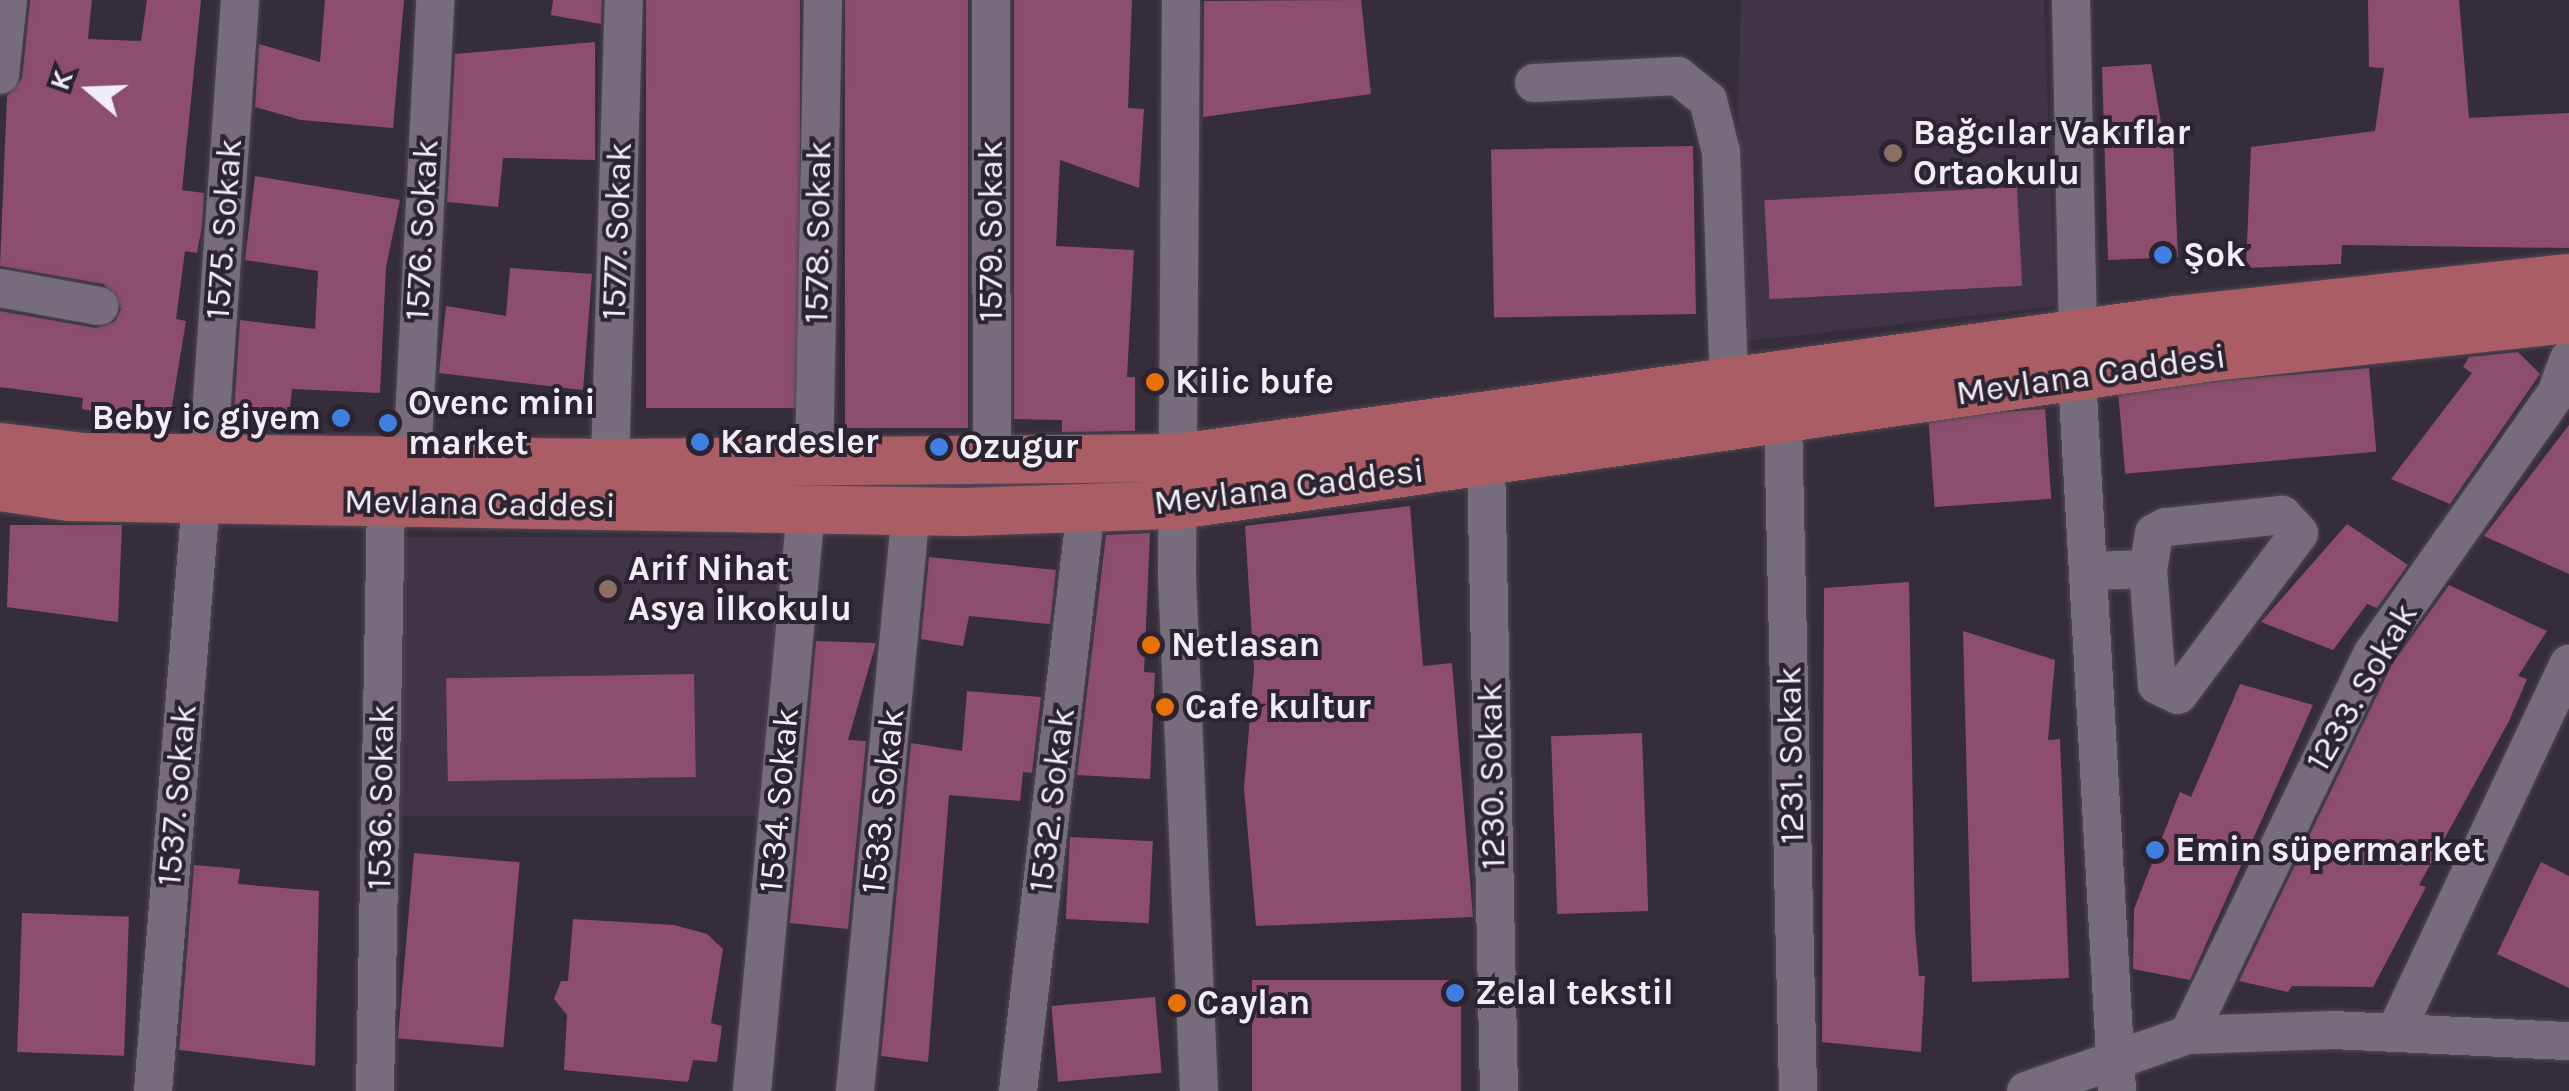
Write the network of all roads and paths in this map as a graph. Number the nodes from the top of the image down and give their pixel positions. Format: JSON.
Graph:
{"nodes":[{"id":1,"x":8,"y":0,"type":"edge"},
{"id":2,"x":240,"y":0,"type":"edge"},
{"id":3,"x":434,"y":0,"type":"edge"},
{"id":4,"x":624,"y":0,"type":"edge"},
{"id":5,"x":822,"y":0,"type":"edge"},
{"id":6,"x":991,"y":0,"type":"edge"},
{"id":7,"x":1181,"y":0,"type":"edge"},
{"id":8,"x":2071,"y":0,"type":"edge"},
{"id":9,"x":0,"y":75,"type":"edge"},
{"id":10,"x":1534,"y":83,"type":"dead end"},
{"id":11,"x":2569,"y":278,"type":"edge"},
{"id":12,"x":0,"y":288,"type":"edge"},
{"id":13,"x":99,"y":306,"type":"dead end"},
{"id":14,"x":2569,"y":319,"type":"edge"},
{"id":15,"x":2077,"y":355,"type":"junction"},
{"id":16,"x":2569,"y":359,"type":"edge"},
{"id":17,"x":1729,"y":381,"type":"junction"},
{"id":18,"x":1783,"y":418,"type":"junction"},
{"id":19,"x":0,"y":447,"type":"edge"},
{"id":20,"x":1178,"y":458,"type":"junction"},
{"id":21,"x":412,"y":461,"type":"junction"},
{"id":22,"x":1486,"y":461,"type":"junction"},
{"id":23,"x":992,"y":462,"type":"junction"},
{"id":24,"x":610,"y":463,"type":"junction"},
{"id":25,"x":205,"y":479,"type":"junction"},
{"id":26,"x":810,"y":487,"type":"junction"},
{"id":27,"x":0,"y":488,"type":"edge"},
{"id":28,"x":386,"y":502,"type":"junction"},
{"id":29,"x":1178,"y":505,"type":"junction"},
{"id":30,"x":1086,"y":508,"type":"junction"},
{"id":31,"x":911,"y":511,"type":"junction"},
{"id":32,"x":2148,"y":569,"type":"junction"},
{"id":33,"x":2089,"y":571,"type":"junction"},
{"id":34,"x":2569,"y":664,"type":"edge"},
{"id":35,"x":2560,"y":702,"type":"edge"},
{"id":36,"x":2395,"y":1033,"type":"junction"},
{"id":37,"x":2188,"y":1035,"type":"junction"},
{"id":38,"x":2569,"y":1041,"type":"edge"},
{"id":39,"x":2118,"y":1075,"type":"edge"},
{"id":40,"x":153,"y":1091,"type":"edge"},
{"id":41,"x":375,"y":1091,"type":"edge"},
{"id":42,"x":752,"y":1091,"type":"edge"},
{"id":43,"x":855,"y":1091,"type":"edge"},
{"id":44,"x":1018,"y":1091,"type":"edge"},
{"id":45,"x":1200,"y":1091,"type":"edge"},
{"id":46,"x":1499,"y":1091,"type":"edge"},
{"id":47,"x":1798,"y":1091,"type":"edge"},
{"id":48,"x":2026,"y":1091,"type":"edge"}],
"edges":[{"from":1,"to":9,"type":"street"},
{"from":2,"to":25,"type":"street","name":"1575. Sokak"},
{"from":3,"to":21,"type":"street","name":"1576. Sokak"},
{"from":4,"to":24,"type":"street","name":"1577. Sokak"},
{"from":5,"to":26,"type":"street","name":"1578. Sokak"},
{"from":6,"to":23,"type":"street","name":"1579. Sokak"},
{"from":7,"to":20,"type":"street"},
{"from":8,"to":15,"type":"street"},
{"from":10,"to":17,"type":"street"},
{"from":11,"to":15,"type":"main road","name":"Mevlana Caddesi"},
{"from":12,"to":13,"type":"street"},
{"from":14,"to":15,"type":"main road","name":"Mevlana Caddesi"},
{"from":15,"to":17,"type":"main road","name":"Mevlana Caddesi"},
{"from":15,"to":18,"type":"main road","name":"Mevlana Caddesi"},
{"from":15,"to":33,"type":"street"},
{"from":16,"to":37,"type":"street","name":"1233. Sokak"},
{"from":17,"to":20,"type":"main road","name":"Mevlana Caddesi"},
{"from":18,"to":22,"type":"main road","name":"Mevlana Caddesi"},
{"from":18,"to":47,"type":"street","name":"1231. Sokak"},
{"from":19,"to":25,"type":"main road","name":"Mevlana Caddesi"},
{"from":20,"to":23,"type":"main road","name":"Mevlana Caddesi"},
{"from":20,"to":29,"type":"street"},
{"from":21,"to":24,"type":"main road","name":"Mevlana Caddesi"},
{"from":21,"to":25,"type":"main road","name":"Mevlana Caddesi"},
{"from":22,"to":29,"type":"main road","name":"Mevlana Caddesi"},
{"from":22,"to":46,"type":"street","name":"1230. Sokak"},
{"from":23,"to":26,"type":"main road","name":"Mevlana Caddesi"},
{"from":24,"to":26,"type":"main road","name":"Mevlana Caddesi"},
{"from":25,"to":27,"type":"main road","name":"Mevlana Caddesi"},
{"from":25,"to":28,"type":"main road","name":"Mevlana Caddesi"},
{"from":25,"to":40,"type":"street","name":"1537. Sokak"},
{"from":26,"to":28,"type":"main road","name":"Mevlana Caddesi"},
{"from":26,"to":31,"type":"main road","name":"Mevlana Caddesi"},
{"from":26,"to":42,"type":"street","name":"1534. Sokak"},
{"from":28,"to":41,"type":"street","name":"1536. Sokak"},
{"from":29,"to":30,"type":"main road","name":"Mevlana Caddesi"},
{"from":29,"to":45,"type":"street"},
{"from":30,"to":31,"type":"main road","name":"Mevlana Caddesi"},
{"from":30,"to":44,"type":"street","name":"1532. Sokak"},
{"from":31,"to":43,"type":"street","name":"1533. Sokak"},
{"from":32,"to":32,"type":"street"},
{"from":32,"to":33,"type":"street"},
{"from":33,"to":39,"type":"street"},
{"from":34,"to":35,"type":"street"},
{"from":35,"to":36,"type":"street"},
{"from":36,"to":37,"type":"street"},
{"from":36,"to":38,"type":"street"},
{"from":37,"to":39,"type":"street"},
{"from":39,"to":48,"type":"street"}]}
